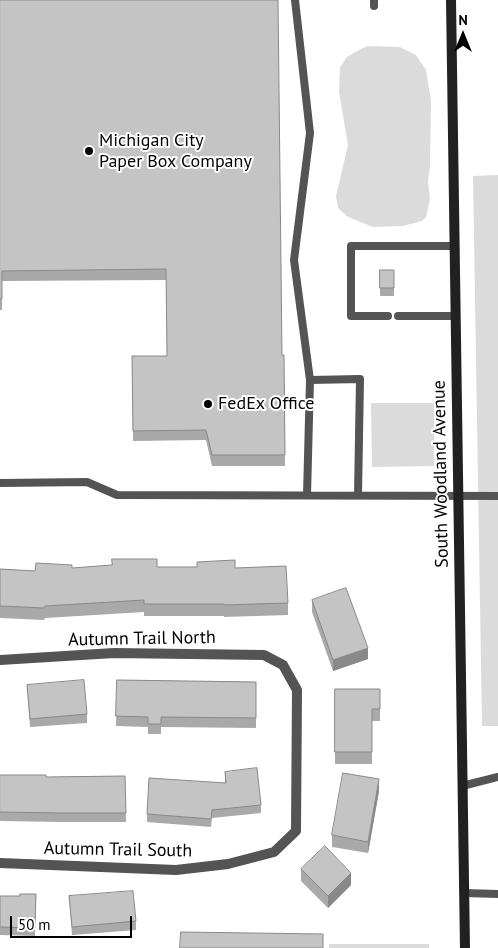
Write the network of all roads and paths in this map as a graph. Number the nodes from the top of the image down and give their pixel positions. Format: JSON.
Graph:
{"nodes":[{"id":1,"x":295,"y":0,"type":"edge"},
{"id":2,"x":451,"y":0,"type":"edge"},
{"id":3,"x":454,"y":246,"type":"junction"},
{"id":4,"x":388,"y":316,"type":"dead end"},
{"id":5,"x":398,"y":316,"type":"dead end"},
{"id":6,"x":455,"y":316,"type":"junction"},
{"id":7,"x":310,"y":380,"type":"junction"},
{"id":8,"x":0,"y":483,"type":"edge"},
{"id":9,"x":308,"y":495,"type":"junction"},
{"id":10,"x":358,"y":495,"type":"junction"},
{"id":11,"x":458,"y":496,"type":"junction"},
{"id":12,"x":498,"y":496,"type":"edge"},
{"id":13,"x":0,"y":660,"type":"edge"},
{"id":14,"x":283,"y":665,"type":"joint"},
{"id":15,"x":498,"y":777,"type":"edge"},
{"id":16,"x":462,"y":786,"type":"junction"},
{"id":17,"x":0,"y":863,"type":"edge"},
{"id":18,"x":464,"y":893,"type":"junction"},
{"id":19,"x":498,"y":894,"type":"edge"},
{"id":20,"x":465,"y":948,"type":"edge"}],
"edges":[{"from":1,"to":7,"type":"lane"},
{"from":2,"to":3,"type":"street","name":"South Woodland Avenue"},
{"from":3,"to":4,"type":"lane"},
{"from":3,"to":6,"type":"street","name":"South Woodland Avenue"},
{"from":5,"to":6,"type":"lane"},
{"from":6,"to":11,"type":"street","name":"South Woodland Avenue"},
{"from":7,"to":9,"type":"lane"},
{"from":7,"to":10,"type":"lane"},
{"from":8,"to":9,"type":"lane"},
{"from":9,"to":10,"type":"lane"},
{"from":10,"to":11,"type":"lane"},
{"from":11,"to":12,"type":"lane"},
{"from":11,"to":16,"type":"street","name":"South Woodland Avenue"},
{"from":13,"to":14,"type":"street","name":"Autumn Trail North"},
{"from":14,"to":17,"type":"street","name":"Autumn Trail South"},
{"from":15,"to":16,"type":"lane"},
{"from":16,"to":18,"type":"street","name":"South Woodland Avenue"},
{"from":18,"to":19,"type":"lane"},
{"from":18,"to":20,"type":"street","name":"South Woodland Avenue"}]}
